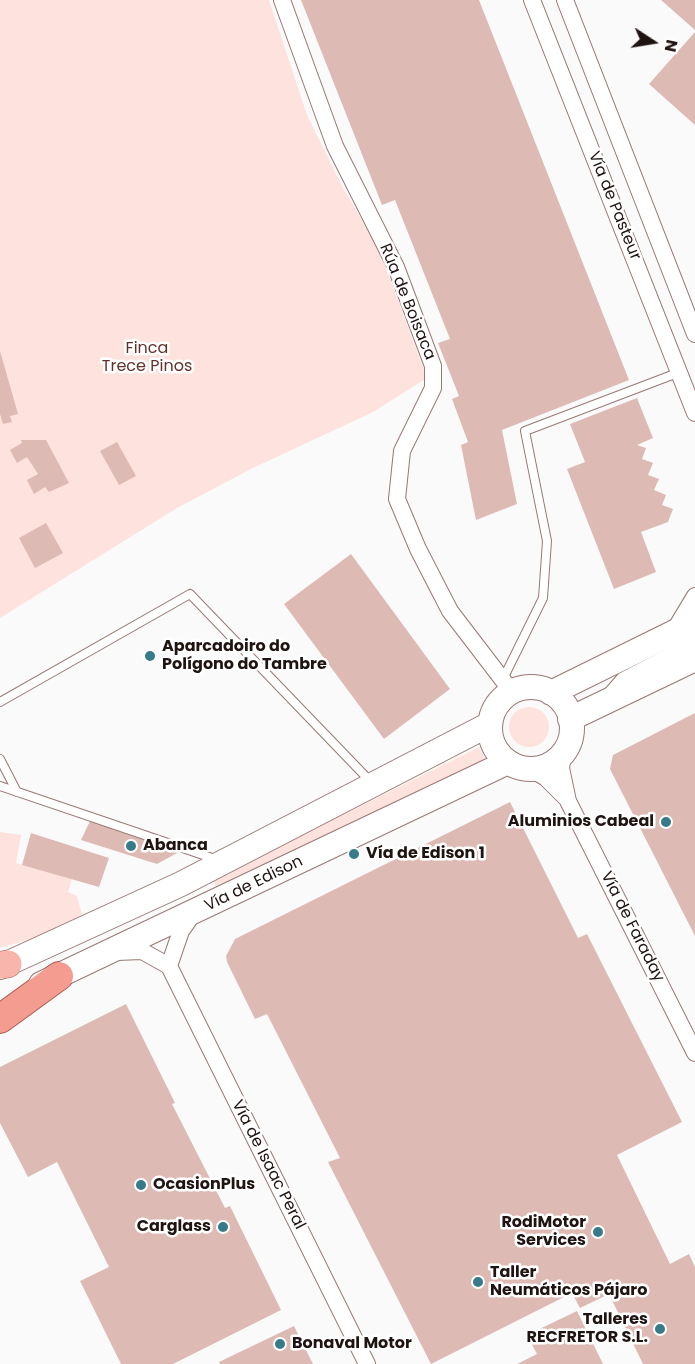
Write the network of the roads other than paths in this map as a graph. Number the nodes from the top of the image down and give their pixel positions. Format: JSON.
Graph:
{"nodes":[{"id":1,"x":282,"y":0,"type":"edge"},
{"id":2,"x":532,"y":0,"type":"edge"},
{"id":3,"x":565,"y":0,"type":"edge"},
{"id":4,"x":695,"y":334,"type":"edge"},
{"id":5,"x":680,"y":372,"type":"junction"},
{"id":6,"x":695,"y":413,"type":"edge"},
{"id":7,"x":695,"y":596,"type":"edge"},
{"id":8,"x":684,"y":627,"type":"edge"},
{"id":9,"x":695,"y":643,"type":"edge"},
{"id":10,"x":695,"y":659,"type":"edge"},
{"id":11,"x":507,"y":686,"type":"junction"},
{"id":12,"x":551,"y":693,"type":"junction"},
{"id":13,"x":0,"y":702,"type":"edge"},
{"id":14,"x":602,"y":705,"type":"junction"},
{"id":15,"x":570,"y":719,"type":"junction"},
{"id":16,"x":490,"y":724,"type":"junction"},
{"id":17,"x":563,"y":754,"type":"junction"},
{"id":18,"x":0,"y":759,"type":"edge"},
{"id":19,"x":519,"y":766,"type":"junction"},
{"id":20,"x":373,"y":784,"type":"junction"},
{"id":21,"x":0,"y":786,"type":"edge"},
{"id":22,"x":17,"y":792,"type":"junction"},
{"id":23,"x":568,"y":801,"type":"junction"},
{"id":24,"x":224,"y":861,"type":"junction"},
{"id":25,"x":194,"y":912,"type":"junction"},
{"id":26,"x":106,"y":952,"type":"junction"},
{"id":27,"x":3,"y":965,"type":"edge"},
{"id":28,"x":169,"y":966,"type":"junction"},
{"id":29,"x":59,"y":976,"type":"junction"},
{"id":30,"x":0,"y":1003,"type":"edge"},
{"id":31,"x":0,"y":1019,"type":"edge"},
{"id":32,"x":695,"y":1053,"type":"edge"},
{"id":33,"x":367,"y":1364,"type":"edge"}],
"edges":[{"from":1,"to":11,"type":"street","name":"Rúa de Boisaca"},
{"from":2,"to":5,"type":"street","name":"Vía de Pasteur"},
{"from":3,"to":4,"type":"street","name":"Vía de Pasteur"},
{"from":5,"to":6,"type":"street","name":"Vía de Pasteur"},
{"from":5,"to":11,"type":"lane"},
{"from":7,"to":8,"type":"street"},
{"from":8,"to":12,"type":"main road"},
{"from":9,"to":14,"type":"street"},
{"from":10,"to":14,"type":"main road"},
{"from":11,"to":12,"type":"main road"},
{"from":11,"to":16,"type":"main road"},
{"from":12,"to":15,"type":"main road"},
{"from":13,"to":20,"type":"lane"},
{"from":14,"to":15,"type":"main road"},
{"from":15,"to":17,"type":"main road"},
{"from":16,"to":19,"type":"main road"},
{"from":16,"to":20,"type":"main road","name":"Vía de Edison"},
{"from":17,"to":19,"type":"main road"},
{"from":17,"to":23,"type":"street","name":"Vía de Faraday"},
{"from":18,"to":22,"type":"lane"},
{"from":19,"to":23,"type":"street","name":"Vía de Faraday"},
{"from":19,"to":25,"type":"main road","name":"Vía de Edison"},
{"from":20,"to":24,"type":"main road","name":"Vía de Edison"},
{"from":21,"to":22,"type":"lane"},
{"from":22,"to":24,"type":"lane"},
{"from":23,"to":32,"type":"street","name":"Vía de Faraday"},
{"from":24,"to":27,"type":"main road","name":"Vía de Edison"},
{"from":25,"to":26,"type":"main road","name":"Vía de Edison"},
{"from":25,"to":28,"type":"street"},
{"from":26,"to":28,"type":"street"},
{"from":26,"to":29,"type":"main road","name":"Vía de Edison"},
{"from":28,"to":33,"type":"street","name":"Vía de Isaac Peral"},
{"from":29,"to":30,"type":"main road","name":"Vía de Edison"},
{"from":29,"to":31,"type":"highway"}]}
